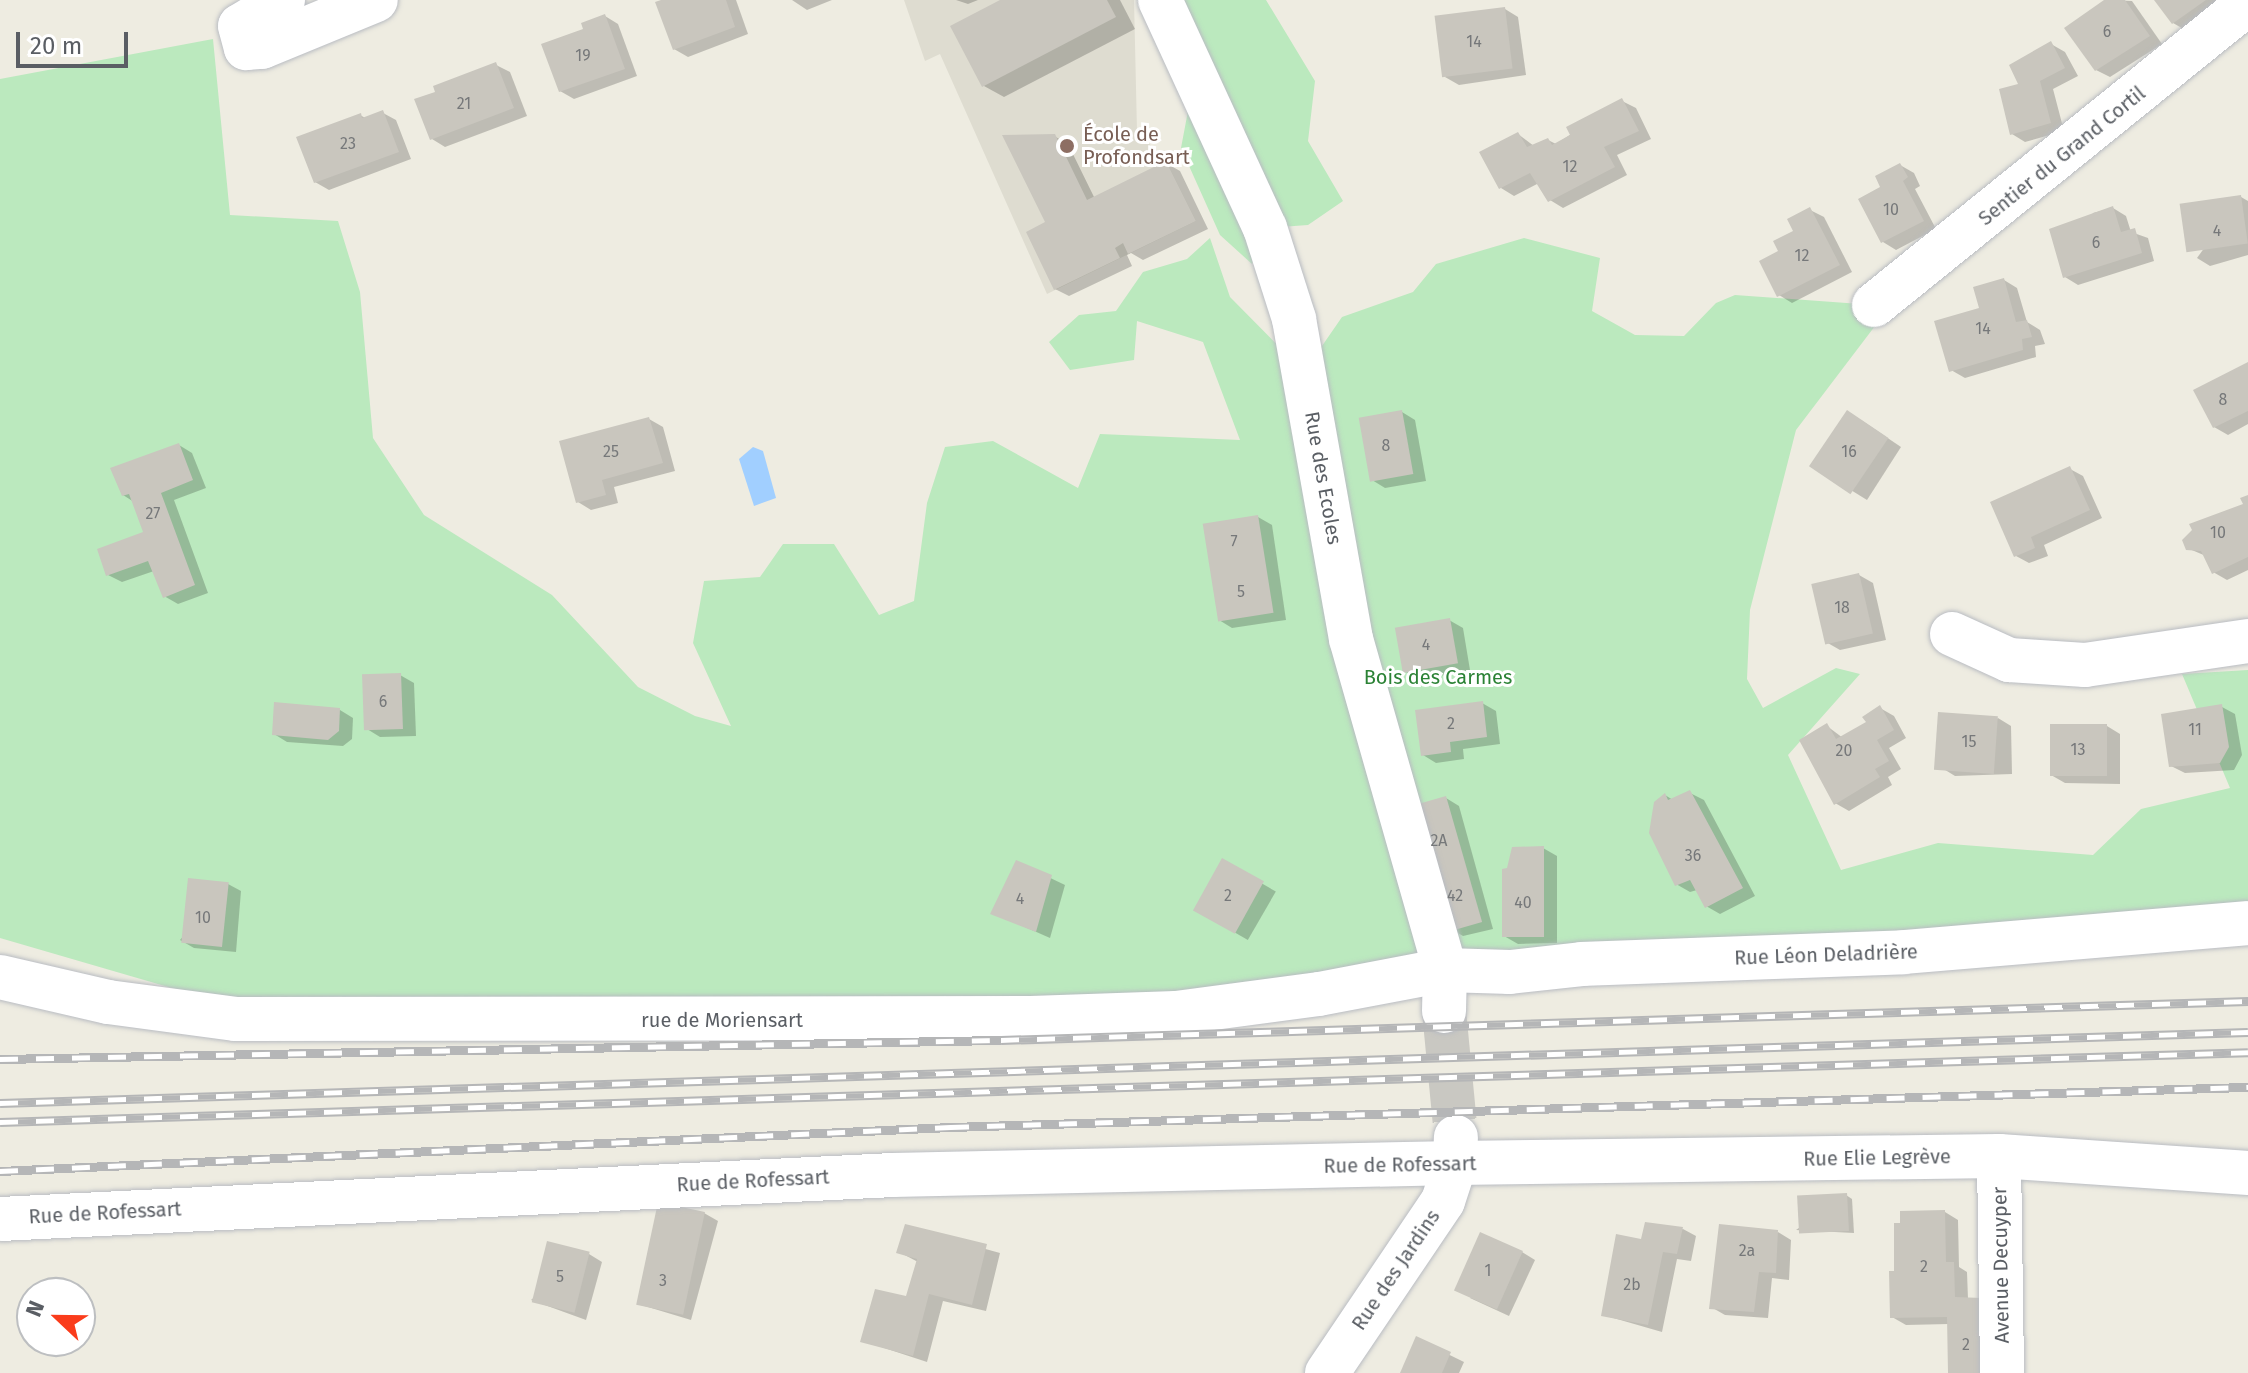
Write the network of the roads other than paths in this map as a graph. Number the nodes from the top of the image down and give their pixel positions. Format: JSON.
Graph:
{"nodes":[{"id":1,"x":376,"y":0,"type":"edge"},
{"id":2,"x":1160,"y":0,"type":"edge"},
{"id":3,"x":2248,"y":3,"type":"edge"},
{"id":4,"x":266,"y":11,"type":"edge"},
{"id":5,"x":1874,"y":305,"type":"dead end"},
{"id":6,"x":1952,"y":634,"type":"dead end"},
{"id":7,"x":2248,"y":641,"type":"edge"},
{"id":8,"x":2248,"y":923,"type":"edge"},
{"id":9,"x":0,"y":977,"type":"edge"},
{"id":10,"x":1444,"y":991,"type":"junction"},
{"id":11,"x":1456,"y":1149,"type":"junction"},
{"id":12,"x":1999,"y":1156,"type":"junction"},
{"id":13,"x":1506,"y":1164,"type":"joint"},
{"id":14,"x":2248,"y":1173,"type":"edge"},
{"id":15,"x":0,"y":1219,"type":"edge"},
{"id":16,"x":1327,"y":1373,"type":"edge"},
{"id":17,"x":2002,"y":1373,"type":"edge"}],
"edges":[{"from":1,"to":4,"type":"street"},
{"from":2,"to":10,"type":"street","name":"Rue des Ecoles"},
{"from":3,"to":5,"type":"street","name":"Sentier du Grand Cortil"},
{"from":6,"to":7,"type":"street"},
{"from":8,"to":10,"type":"street","name":"Rue Léon Deladrière"},
{"from":9,"to":10,"type":"street","name":"rue de Moriensart"},
{"from":11,"to":13,"type":"street","name":"Rue de Rofessart"},
{"from":11,"to":15,"type":"street","name":"Rue de Rofessart"},
{"from":11,"to":16,"type":"street","name":"Rue des Jardins"},
{"from":12,"to":13,"type":"street","name":"Rue Elie Legrève"},
{"from":12,"to":14,"type":"street","name":"Rue Elie Legrève"},
{"from":12,"to":17,"type":"street","name":"Avenue Decuyper"}]}
